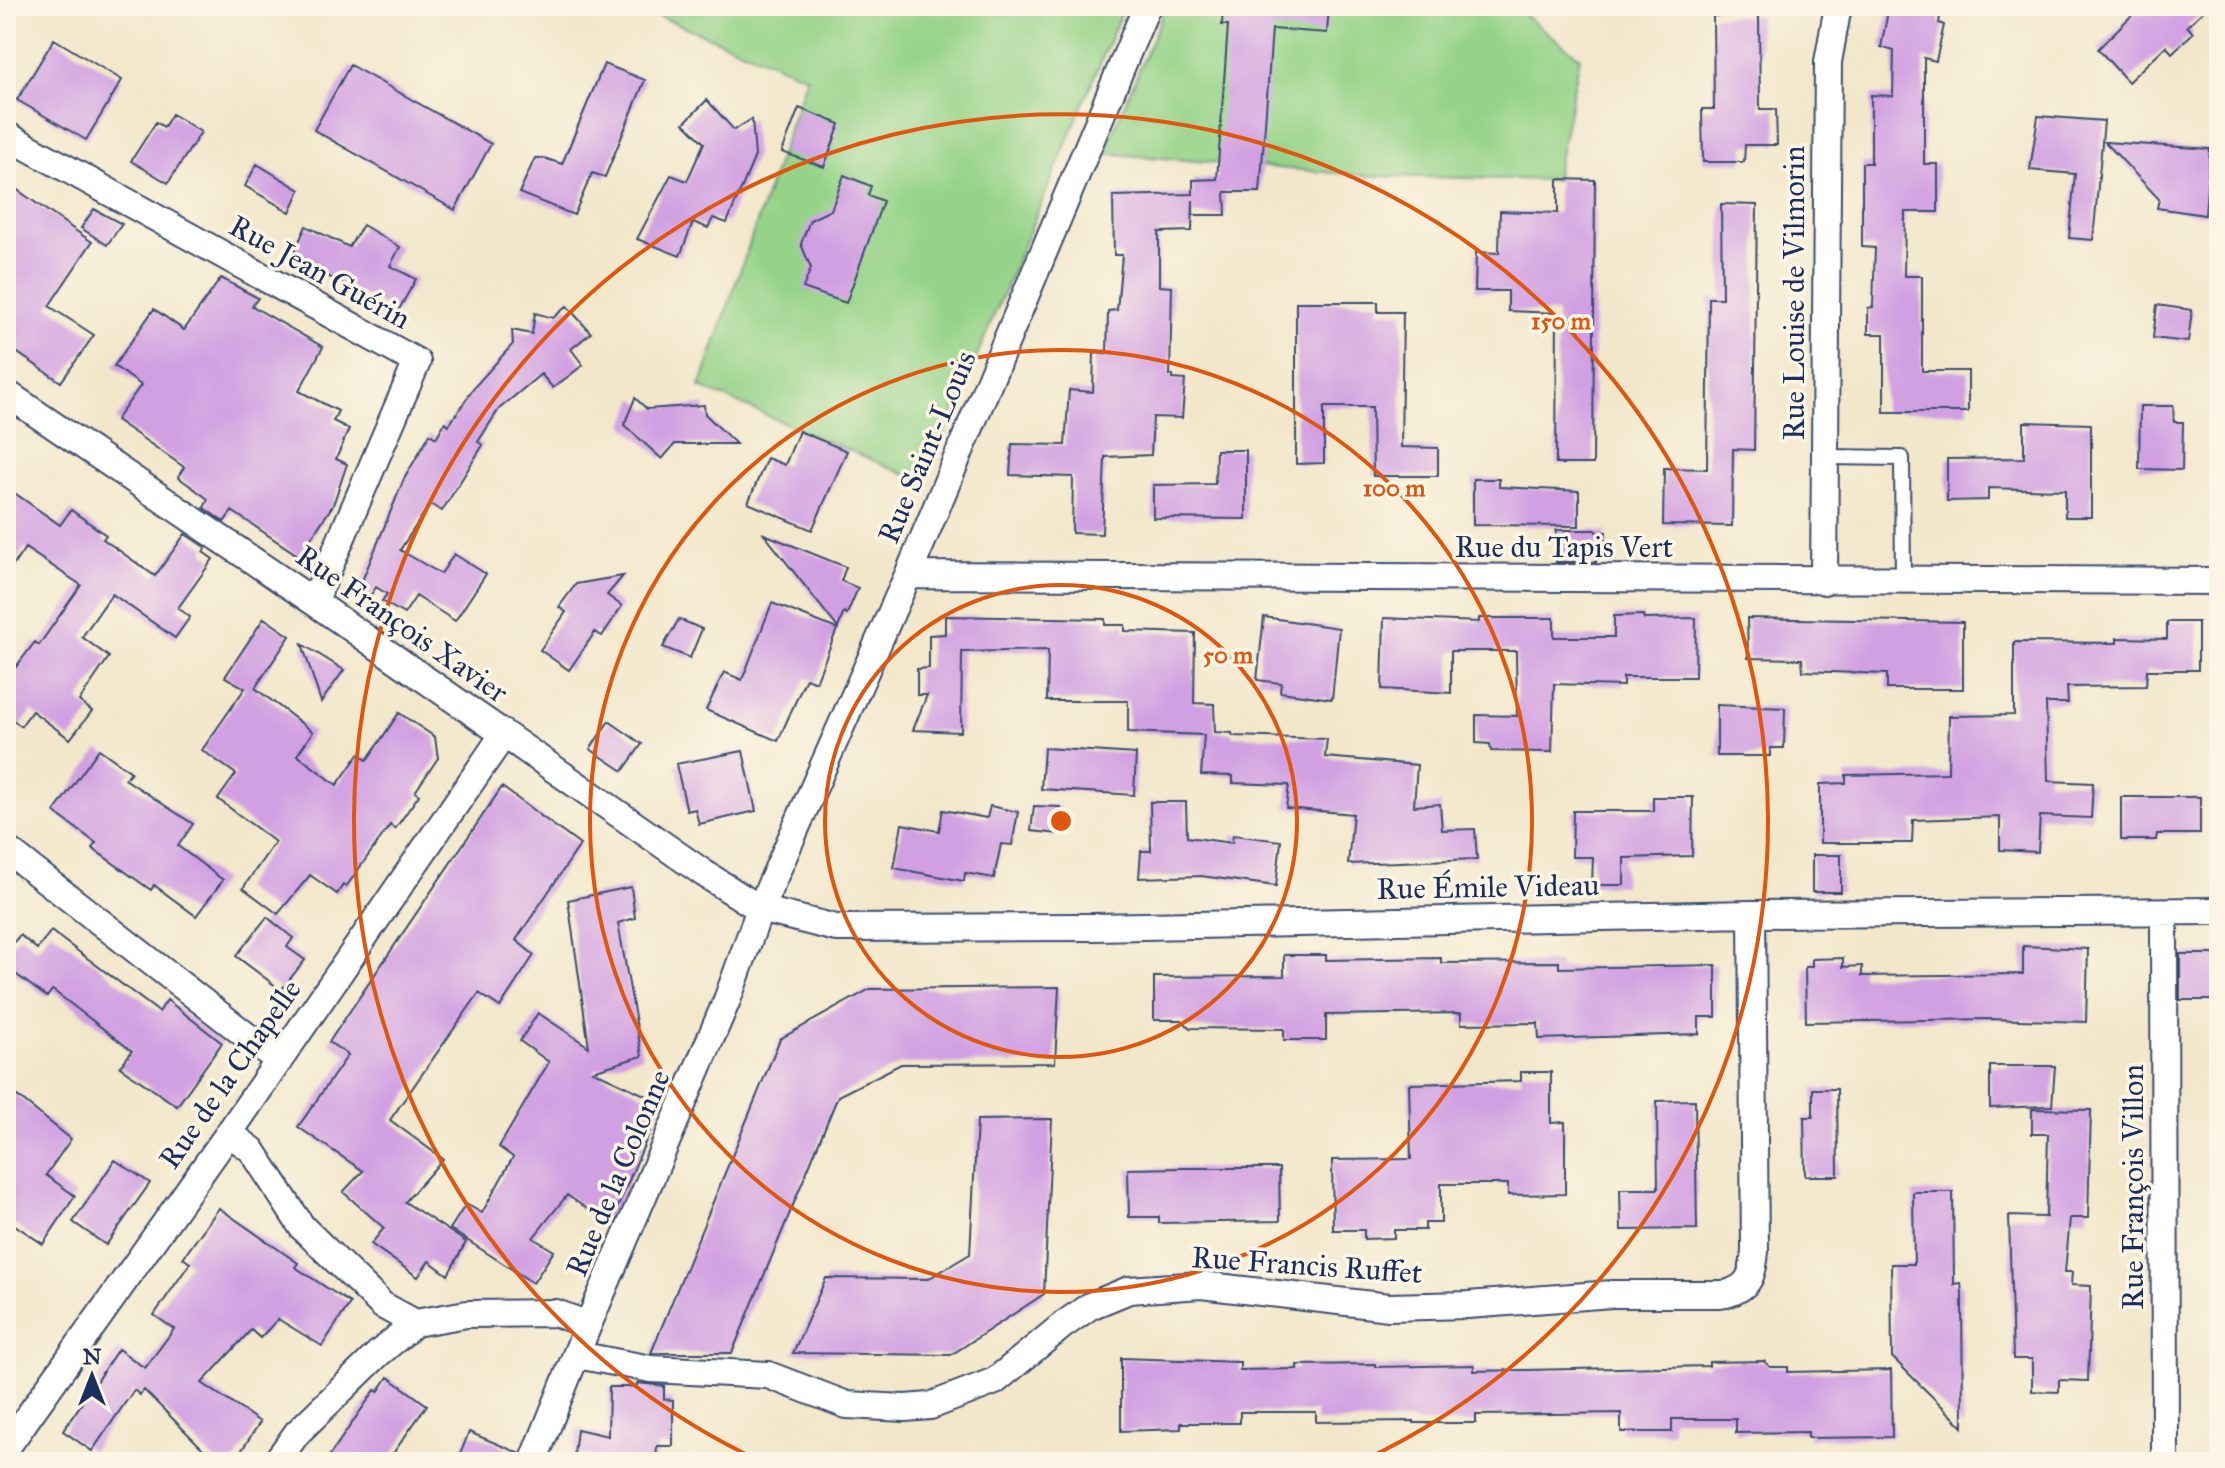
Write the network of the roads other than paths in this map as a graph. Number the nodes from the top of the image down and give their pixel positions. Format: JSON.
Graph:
{"nodes":[{"id":1,"x":1147,"y":6,"type":"edge"},
{"id":2,"x":1838,"y":6,"type":"edge"},
{"id":3,"x":6,"y":135,"type":"edge"},
{"id":4,"x":6,"y":393,"type":"edge"},
{"id":5,"x":1825,"y":457,"type":"junction"},
{"id":6,"x":908,"y":575,"type":"junction"},
{"id":7,"x":1903,"y":580,"type":"junction"},
{"id":8,"x":1824,"y":581,"type":"junction"},
{"id":9,"x":2219,"y":581,"type":"edge"},
{"id":10,"x":314,"y":602,"type":"junction"},
{"id":11,"x":504,"y":734,"type":"junction"},
{"id":12,"x":6,"y":849,"type":"edge"},
{"id":13,"x":760,"y":909,"type":"junction"},
{"id":14,"x":2219,"y":911,"type":"edge"},
{"id":15,"x":2164,"y":912,"type":"junction"},
{"id":16,"x":1752,"y":914,"type":"junction"},
{"id":17,"x":279,"y":1061,"type":"junction"},
{"id":18,"x":229,"y":1133,"type":"junction"},
{"id":19,"x":415,"y":1323,"type":"junction"},
{"id":20,"x":588,"y":1325,"type":"junction"},
{"id":21,"x":577,"y":1355,"type":"junction"},
{"id":22,"x":6,"y":1448,"type":"edge"},
{"id":23,"x":276,"y":1462,"type":"edge"},
{"id":24,"x":533,"y":1462,"type":"edge"},
{"id":25,"x":2165,"y":1462,"type":"edge"}],
"edges":[{"from":1,"to":6,"type":"street","name":"Rue Saint-Louis"},
{"from":2,"to":5,"type":"street","name":"Rue Louise de Vilmorin"},
{"from":3,"to":10,"type":"street","name":"Rue Jean Guérin"},
{"from":4,"to":10,"type":"street","name":"Rue François Xavier"},
{"from":5,"to":7,"type":"lane"},
{"from":5,"to":8,"type":"street","name":"Rue Louise de Vilmorin"},
{"from":6,"to":8,"type":"street","name":"Rue du Tapis Vert"},
{"from":6,"to":13,"type":"street","name":"Rue Saint-Louis"},
{"from":7,"to":8,"type":"street","name":"Rue du Tapis Vert"},
{"from":7,"to":9,"type":"street","name":"Rue du Tapis Vert"},
{"from":10,"to":11,"type":"street","name":"Rue François Xavier"},
{"from":11,"to":13,"type":"street","name":"Rue François Xavier"},
{"from":11,"to":17,"type":"street","name":"Rue de la Chapelle"},
{"from":12,"to":17,"type":"street"},
{"from":13,"to":16,"type":"street","name":"Rue Émile Videau"},
{"from":13,"to":20,"type":"street","name":"Rue de la Colonne"},
{"from":14,"to":15,"type":"street","name":"Rue Émile Videau"},
{"from":15,"to":16,"type":"street","name":"Rue Émile Videau"},
{"from":15,"to":25,"type":"street","name":"Rue François Villon"},
{"from":16,"to":21,"type":"street","name":"Rue Francis Ruffet"},
{"from":17,"to":18,"type":"street","name":"Rue de la Chapelle"},
{"from":18,"to":19,"type":"street"},
{"from":18,"to":22,"type":"street","name":"Rue de la Chapelle"},
{"from":19,"to":20,"type":"street"},
{"from":19,"to":23,"type":"street"},
{"from":20,"to":21,"type":"street","name":"Rue de la Colonne"},
{"from":21,"to":24,"type":"street","name":"Rue de la Colonne"}]}
